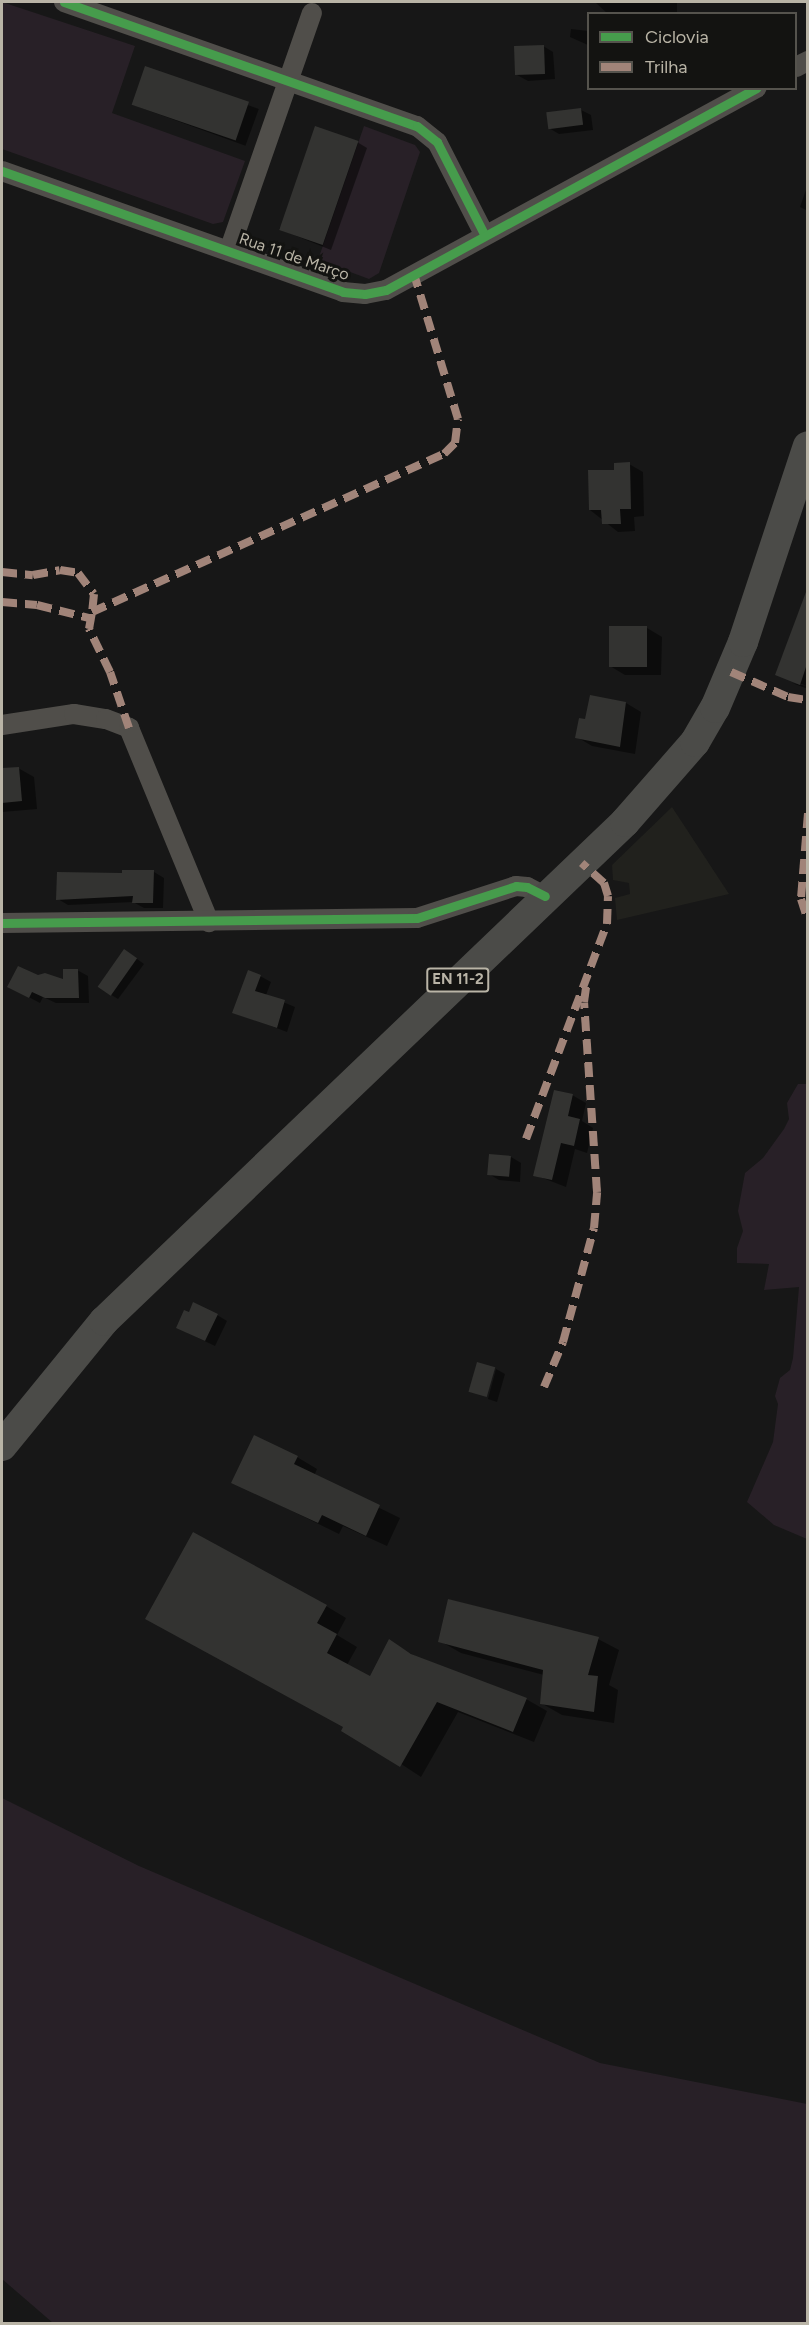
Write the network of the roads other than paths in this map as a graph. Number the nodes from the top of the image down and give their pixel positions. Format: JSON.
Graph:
{"nodes":[{"id":1,"x":64,"y":2,"type":"edge"},
{"id":2,"x":312,"y":13,"type":"dead end"},
{"id":3,"x":289,"y":81,"type":"junction"},
{"id":4,"x":752,"y":90,"type":"edge"},
{"id":5,"x":2,"y":171,"type":"edge"},
{"id":6,"x":484,"y":234,"type":"junction"},
{"id":7,"x":229,"y":251,"type":"junction"},
{"id":8,"x":807,"y":446,"type":"edge"},
{"id":9,"x":2,"y":725,"type":"edge"},
{"id":10,"x":545,"y":896,"type":"junction"},
{"id":11,"x":209,"y":922,"type":"junction"},
{"id":12,"x":2,"y":923,"type":"edge"},
{"id":13,"x":2,"y":1446,"type":"edge"}],
"edges":[{"from":1,"to":3,"type":"street"},
{"from":2,"to":3,"type":"street"},
{"from":3,"to":6,"type":"street"},
{"from":3,"to":7,"type":"street"},
{"from":4,"to":6,"type":"street","name":"Rua 11 de Março"},
{"from":5,"to":7,"type":"street","name":"Rua 11 de Março"},
{"from":6,"to":7,"type":"street","name":"Rua 11 de Março"},
{"from":8,"to":10,"type":"main road","number":"EN 11-2"},
{"from":9,"to":11,"type":"street"},
{"from":10,"to":11,"type":"street"},
{"from":10,"to":13,"type":"main road","number":"EN 11-2"},
{"from":11,"to":12,"type":"street"}]}
